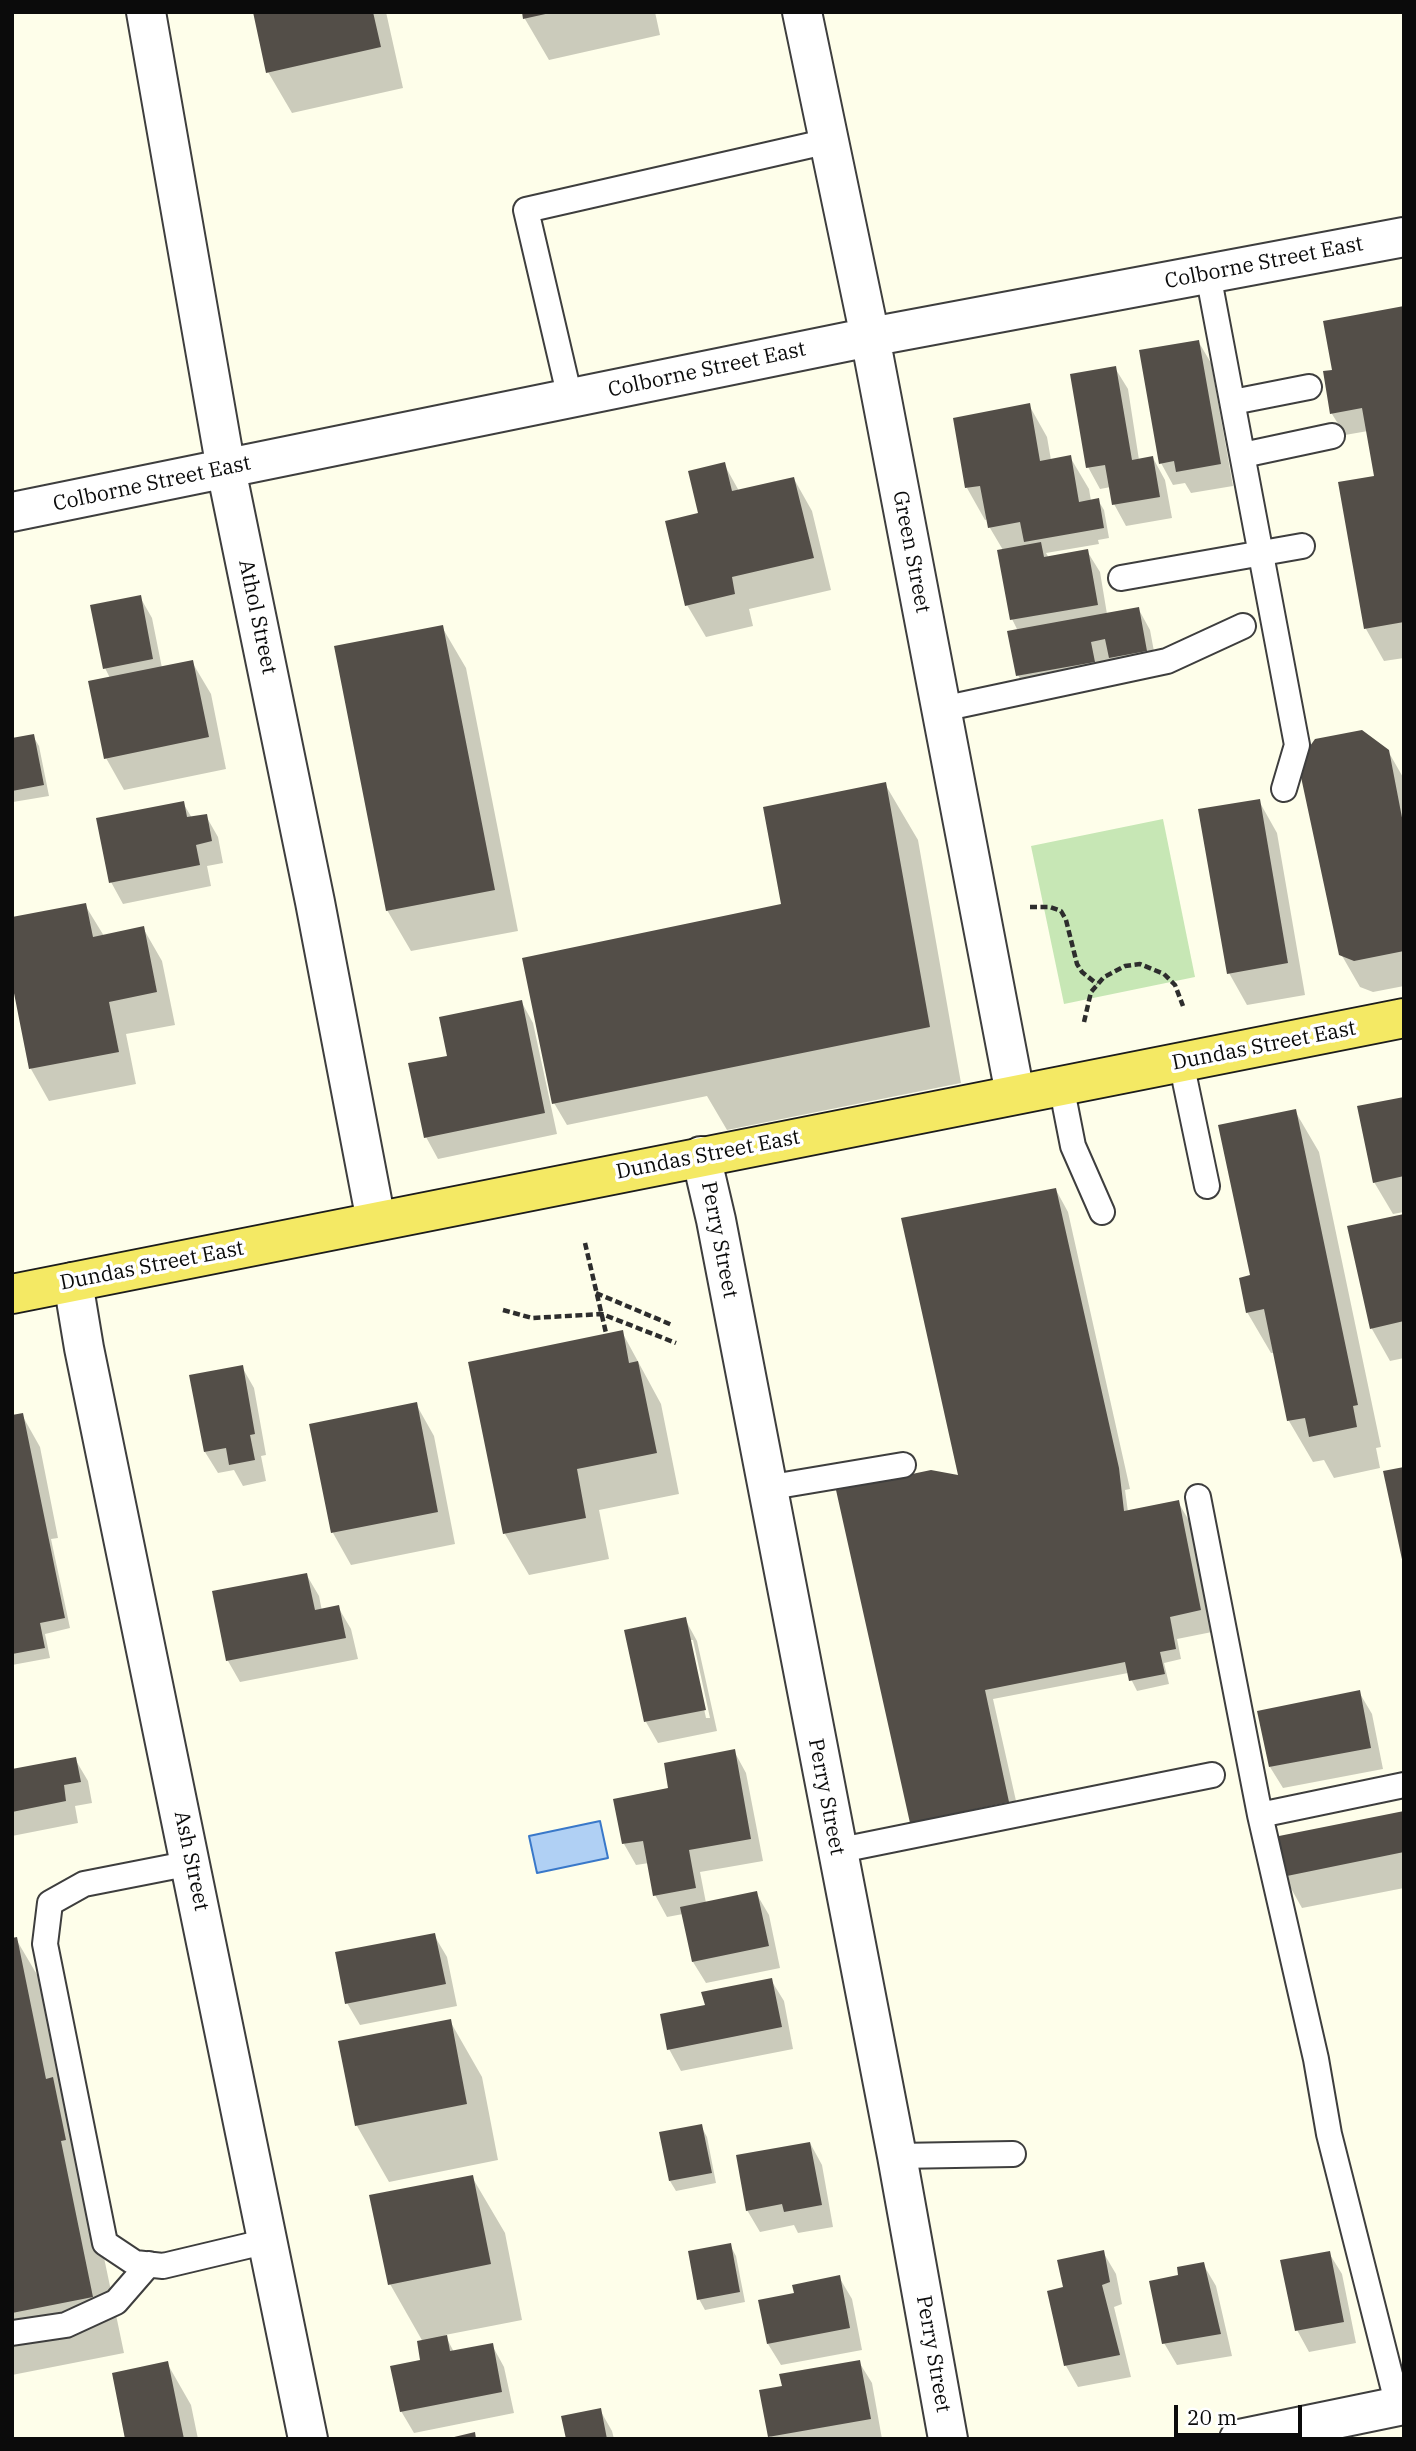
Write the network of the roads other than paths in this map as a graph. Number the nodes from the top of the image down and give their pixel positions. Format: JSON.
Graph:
{"nodes":[{"id":1,"x":146,"y":12,"type":"edge"},
{"id":2,"x":802,"y":12,"type":"edge"},
{"id":3,"x":829,"y":141,"type":"junction"},
{"id":4,"x":1404,"y":237,"type":"edge"},
{"id":5,"x":1208,"y":274,"type":"junction"},
{"id":6,"x":870,"y":337,"type":"junction"},
{"id":7,"x":1308,"y":387,"type":"dead end"},
{"id":8,"x":570,"y":398,"type":"junction"},
{"id":9,"x":1233,"y":402,"type":"junction"},
{"id":10,"x":1332,"y":436,"type":"dead end"},
{"id":11,"x":1243,"y":455,"type":"junction"},
{"id":12,"x":226,"y":469,"type":"junction"},
{"id":13,"x":12,"y":512,"type":"edge"},
{"id":14,"x":1302,"y":545,"type":"dead end"},
{"id":15,"x":1261,"y":553,"type":"junction"},
{"id":16,"x":1121,"y":578,"type":"dead end"},
{"id":17,"x":1243,"y":626,"type":"dead end"},
{"id":18,"x":942,"y":709,"type":"junction"},
{"id":19,"x":1284,"y":789,"type":"dead end"},
{"id":20,"x":1393,"y":1023,"type":"edge"},
{"id":21,"x":1181,"y":1062,"type":"junction"},
{"id":22,"x":1061,"y":1085,"type":"junction"},
{"id":23,"x":1014,"y":1094,"type":"junction"},
{"id":24,"x":701,"y":1156,"type":"junction"},
{"id":25,"x":1207,"y":1186,"type":"dead end"},
{"id":26,"x":1102,"y":1212,"type":"dead end"},
{"id":27,"x":376,"y":1221,"type":"junction"},
{"id":28,"x":73,"y":1282,"type":"junction"},
{"id":29,"x":12,"y":1294,"type":"edge"},
{"id":30,"x":903,"y":1465,"type":"dead end"},
{"id":31,"x":766,"y":1488,"type":"junction"},
{"id":32,"x":1198,"y":1497,"type":"dead end"},
{"id":33,"x":1212,"y":1775,"type":"dead end"},
{"id":34,"x":1404,"y":1785,"type":"edge"},
{"id":35,"x":1260,"y":1815,"type":"junction"},
{"id":36,"x":836,"y":1851,"type":"junction"},
{"id":37,"x":191,"y":1863,"type":"junction"},
{"id":38,"x":1013,"y":2154,"type":"dead end"},
{"id":39,"x":897,"y":2155,"type":"junction"},
{"id":40,"x":268,"y":2241,"type":"junction"},
{"id":41,"x":149,"y":2264,"type":"junction"},
{"id":42,"x":12,"y":2333,"type":"edge"},
{"id":43,"x":1401,"y":2406,"type":"edge"},
{"id":44,"x":308,"y":2439,"type":"edge"},
{"id":45,"x":948,"y":2439,"type":"edge"},
{"id":46,"x":1239,"y":2439,"type":"edge"}],
"edges":[{"from":1,"to":12,"type":"street","name":"Athol Street"},
{"from":2,"to":3,"type":"street","name":"Green Street"},
{"from":3,"to":6,"type":"street","name":"Green Street"},
{"from":3,"to":8,"type":"lane"},
{"from":4,"to":5,"type":"street","name":"Colborne Street East"},
{"from":5,"to":6,"type":"street","name":"Colborne Street East"},
{"from":5,"to":9,"type":"lane"},
{"from":6,"to":8,"type":"street","name":"Colborne Street East"},
{"from":6,"to":18,"type":"street","name":"Green Street"},
{"from":7,"to":9,"type":"lane"},
{"from":8,"to":12,"type":"street","name":"Colborne Street East"},
{"from":9,"to":11,"type":"lane"},
{"from":10,"to":11,"type":"lane"},
{"from":11,"to":15,"type":"lane"},
{"from":12,"to":13,"type":"street","name":"Colborne Street East"},
{"from":12,"to":27,"type":"street","name":"Athol Street"},
{"from":14,"to":15,"type":"lane"},
{"from":15,"to":16,"type":"lane"},
{"from":15,"to":19,"type":"lane"},
{"from":17,"to":18,"type":"lane"},
{"from":18,"to":23,"type":"street","name":"Green Street"},
{"from":20,"to":21,"type":"main road","name":"Dundas Street East"},
{"from":21,"to":22,"type":"main road","name":"Dundas Street East"},
{"from":21,"to":25,"type":"lane"},
{"from":22,"to":23,"type":"main road","name":"Dundas Street East"},
{"from":22,"to":26,"type":"lane"},
{"from":23,"to":24,"type":"main road","name":"Dundas Street East"},
{"from":24,"to":27,"type":"main road","name":"Dundas Street East"},
{"from":24,"to":31,"type":"street","name":"Perry Street"},
{"from":27,"to":28,"type":"main road","name":"Dundas Street East"},
{"from":28,"to":29,"type":"main road","name":"Dundas Street East"},
{"from":28,"to":37,"type":"street","name":"Ash Street"},
{"from":30,"to":31,"type":"lane"},
{"from":31,"to":36,"type":"street","name":"Perry Street"},
{"from":32,"to":35,"type":"lane"},
{"from":33,"to":36,"type":"lane"},
{"from":34,"to":35,"type":"lane"},
{"from":35,"to":43,"type":"lane"},
{"from":36,"to":39,"type":"street","name":"Perry Street"},
{"from":37,"to":40,"type":"street","name":"Ash Street"},
{"from":37,"to":41,"type":"lane"},
{"from":38,"to":39,"type":"lane"},
{"from":39,"to":45,"type":"street","name":"Perry Street"},
{"from":40,"to":41,"type":"lane"},
{"from":40,"to":44,"type":"street","name":"Ash Street"},
{"from":41,"to":42,"type":"lane"},
{"from":43,"to":46,"type":"street"}]}
